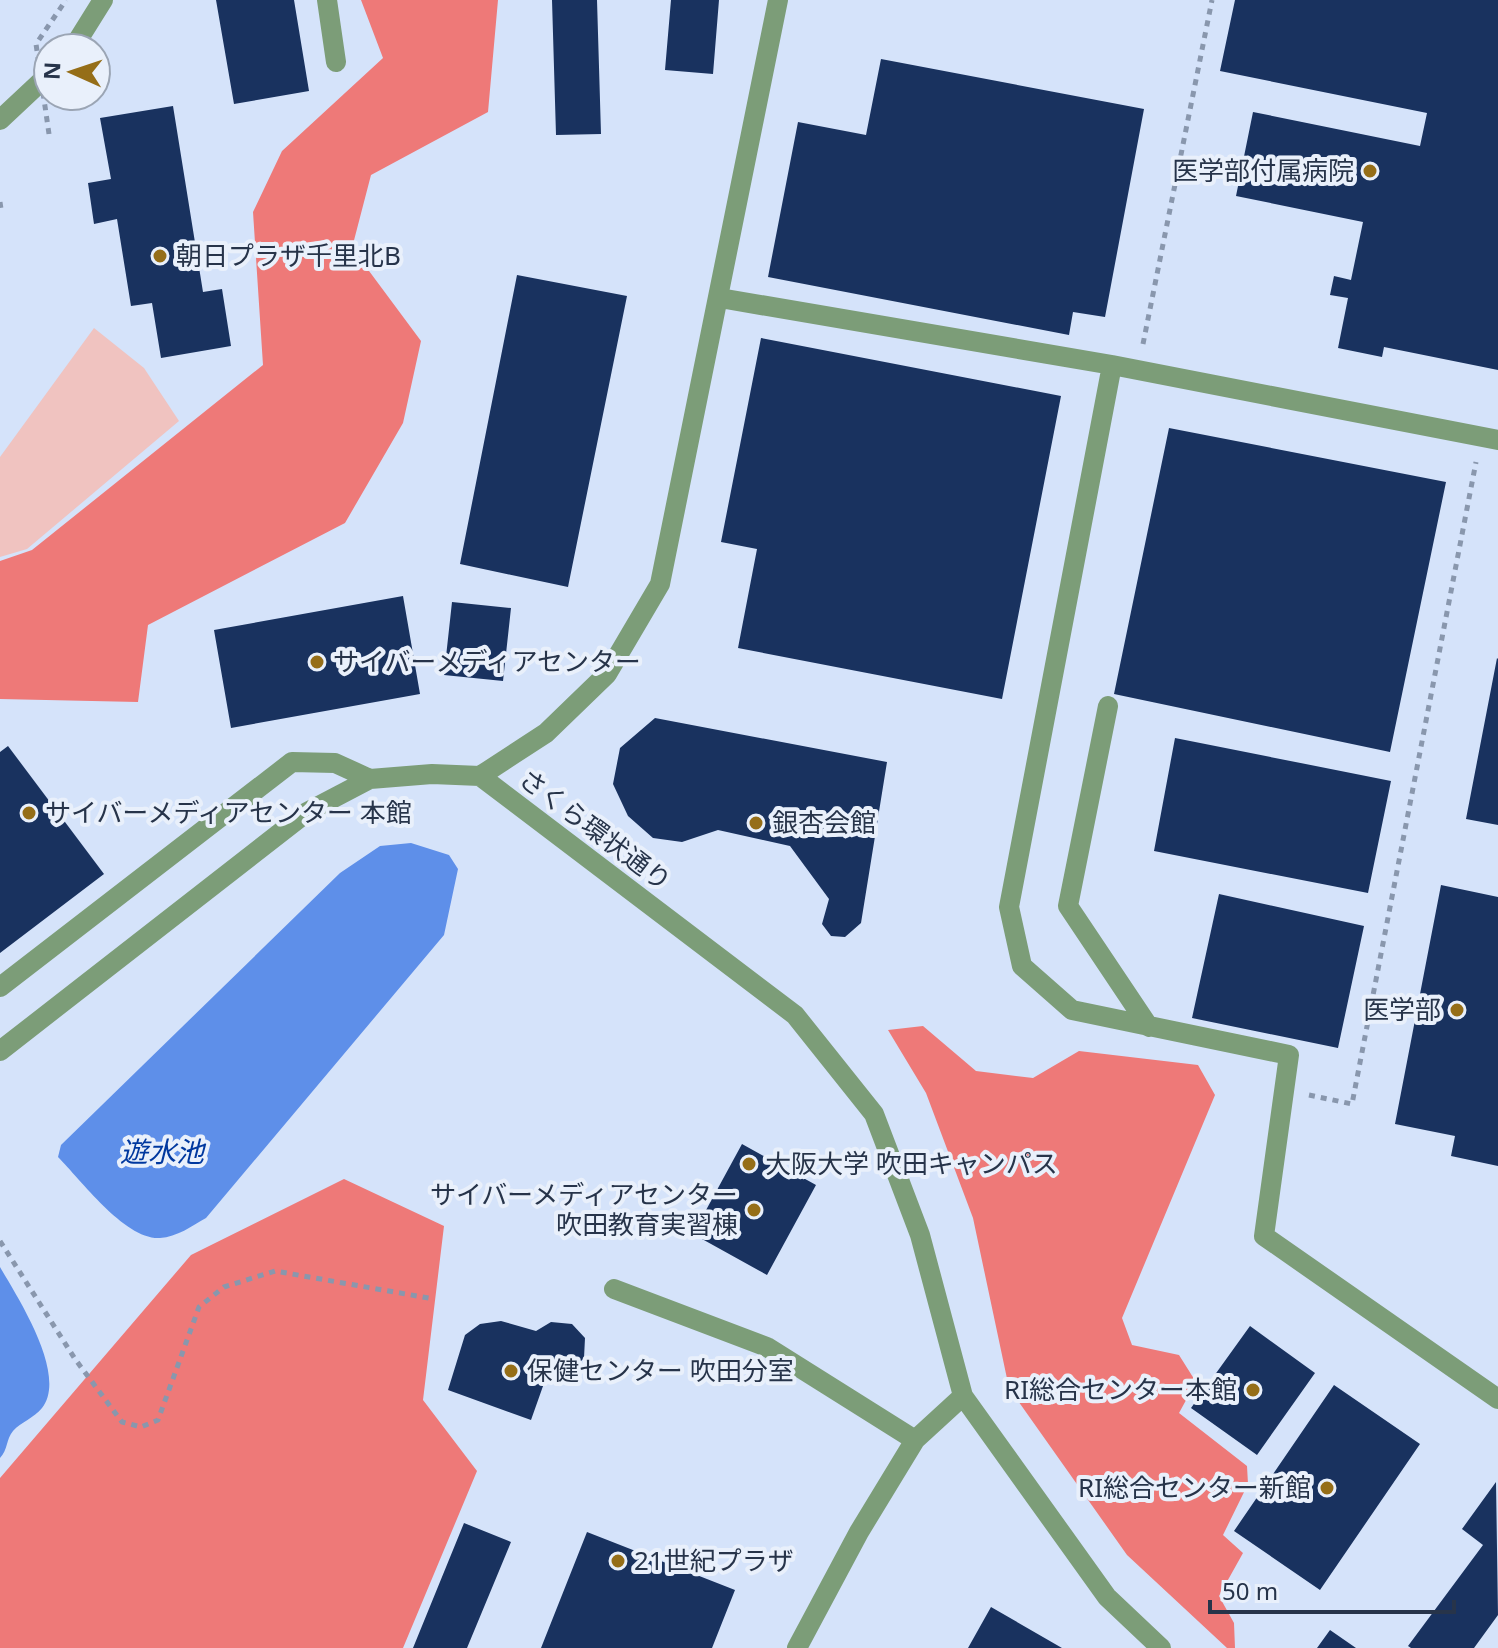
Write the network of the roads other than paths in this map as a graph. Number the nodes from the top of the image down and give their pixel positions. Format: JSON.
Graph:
{"nodes":[{"id":1,"x":103,"y":0,"type":"edge"},
{"id":2,"x":327,"y":0,"type":"edge"},
{"id":3,"x":778,"y":0,"type":"edge"},
{"id":4,"x":83,"y":32,"type":"edge"},
{"id":5,"x":336,"y":62,"type":"dead end"},
{"id":6,"x":32,"y":90,"type":"edge"},
{"id":7,"x":0,"y":120,"type":"edge"},
{"id":8,"x":720,"y":298,"type":"junction"},
{"id":9,"x":1112,"y":365,"type":"junction"},
{"id":10,"x":1489,"y":438,"type":"edge"},
{"id":11,"x":1108,"y":706,"type":"dead end"},
{"id":12,"x":480,"y":776,"type":"junction"},
{"id":13,"x":370,"y":779,"type":"junction"},
{"id":14,"x":0,"y":987,"type":"edge"},
{"id":15,"x":1149,"y":1027,"type":"junction"},
{"id":16,"x":0,"y":1051,"type":"edge"},
{"id":17,"x":614,"y":1289,"type":"dead end"},
{"id":18,"x":963,"y":1396,"type":"junction"},
{"id":19,"x":1498,"y":1399,"type":"edge"},
{"id":20,"x":915,"y":1440,"type":"junction"},
{"id":21,"x":797,"y":1648,"type":"edge"},
{"id":22,"x":1161,"y":1648,"type":"edge"}],
"edges":[{"from":1,"to":4,"type":"street"},
{"from":2,"to":5,"type":"street"},
{"from":3,"to":8,"type":"street"},
{"from":6,"to":7,"type":"street"},
{"from":8,"to":9,"type":"street"},
{"from":8,"to":12,"type":"street"},
{"from":9,"to":10,"type":"street"},
{"from":9,"to":15,"type":"street"},
{"from":11,"to":15,"type":"street"},
{"from":12,"to":13,"type":"street","name":"さくら環状通り"},
{"from":12,"to":18,"type":"street","name":"さくら環状通り"},
{"from":13,"to":14,"type":"street"},
{"from":13,"to":16,"type":"street","name":"さくら環状通り"},
{"from":15,"to":19,"type":"street"},
{"from":17,"to":20,"type":"street"},
{"from":18,"to":20,"type":"street"},
{"from":18,"to":22,"type":"street"},
{"from":20,"to":21,"type":"street"}]}
